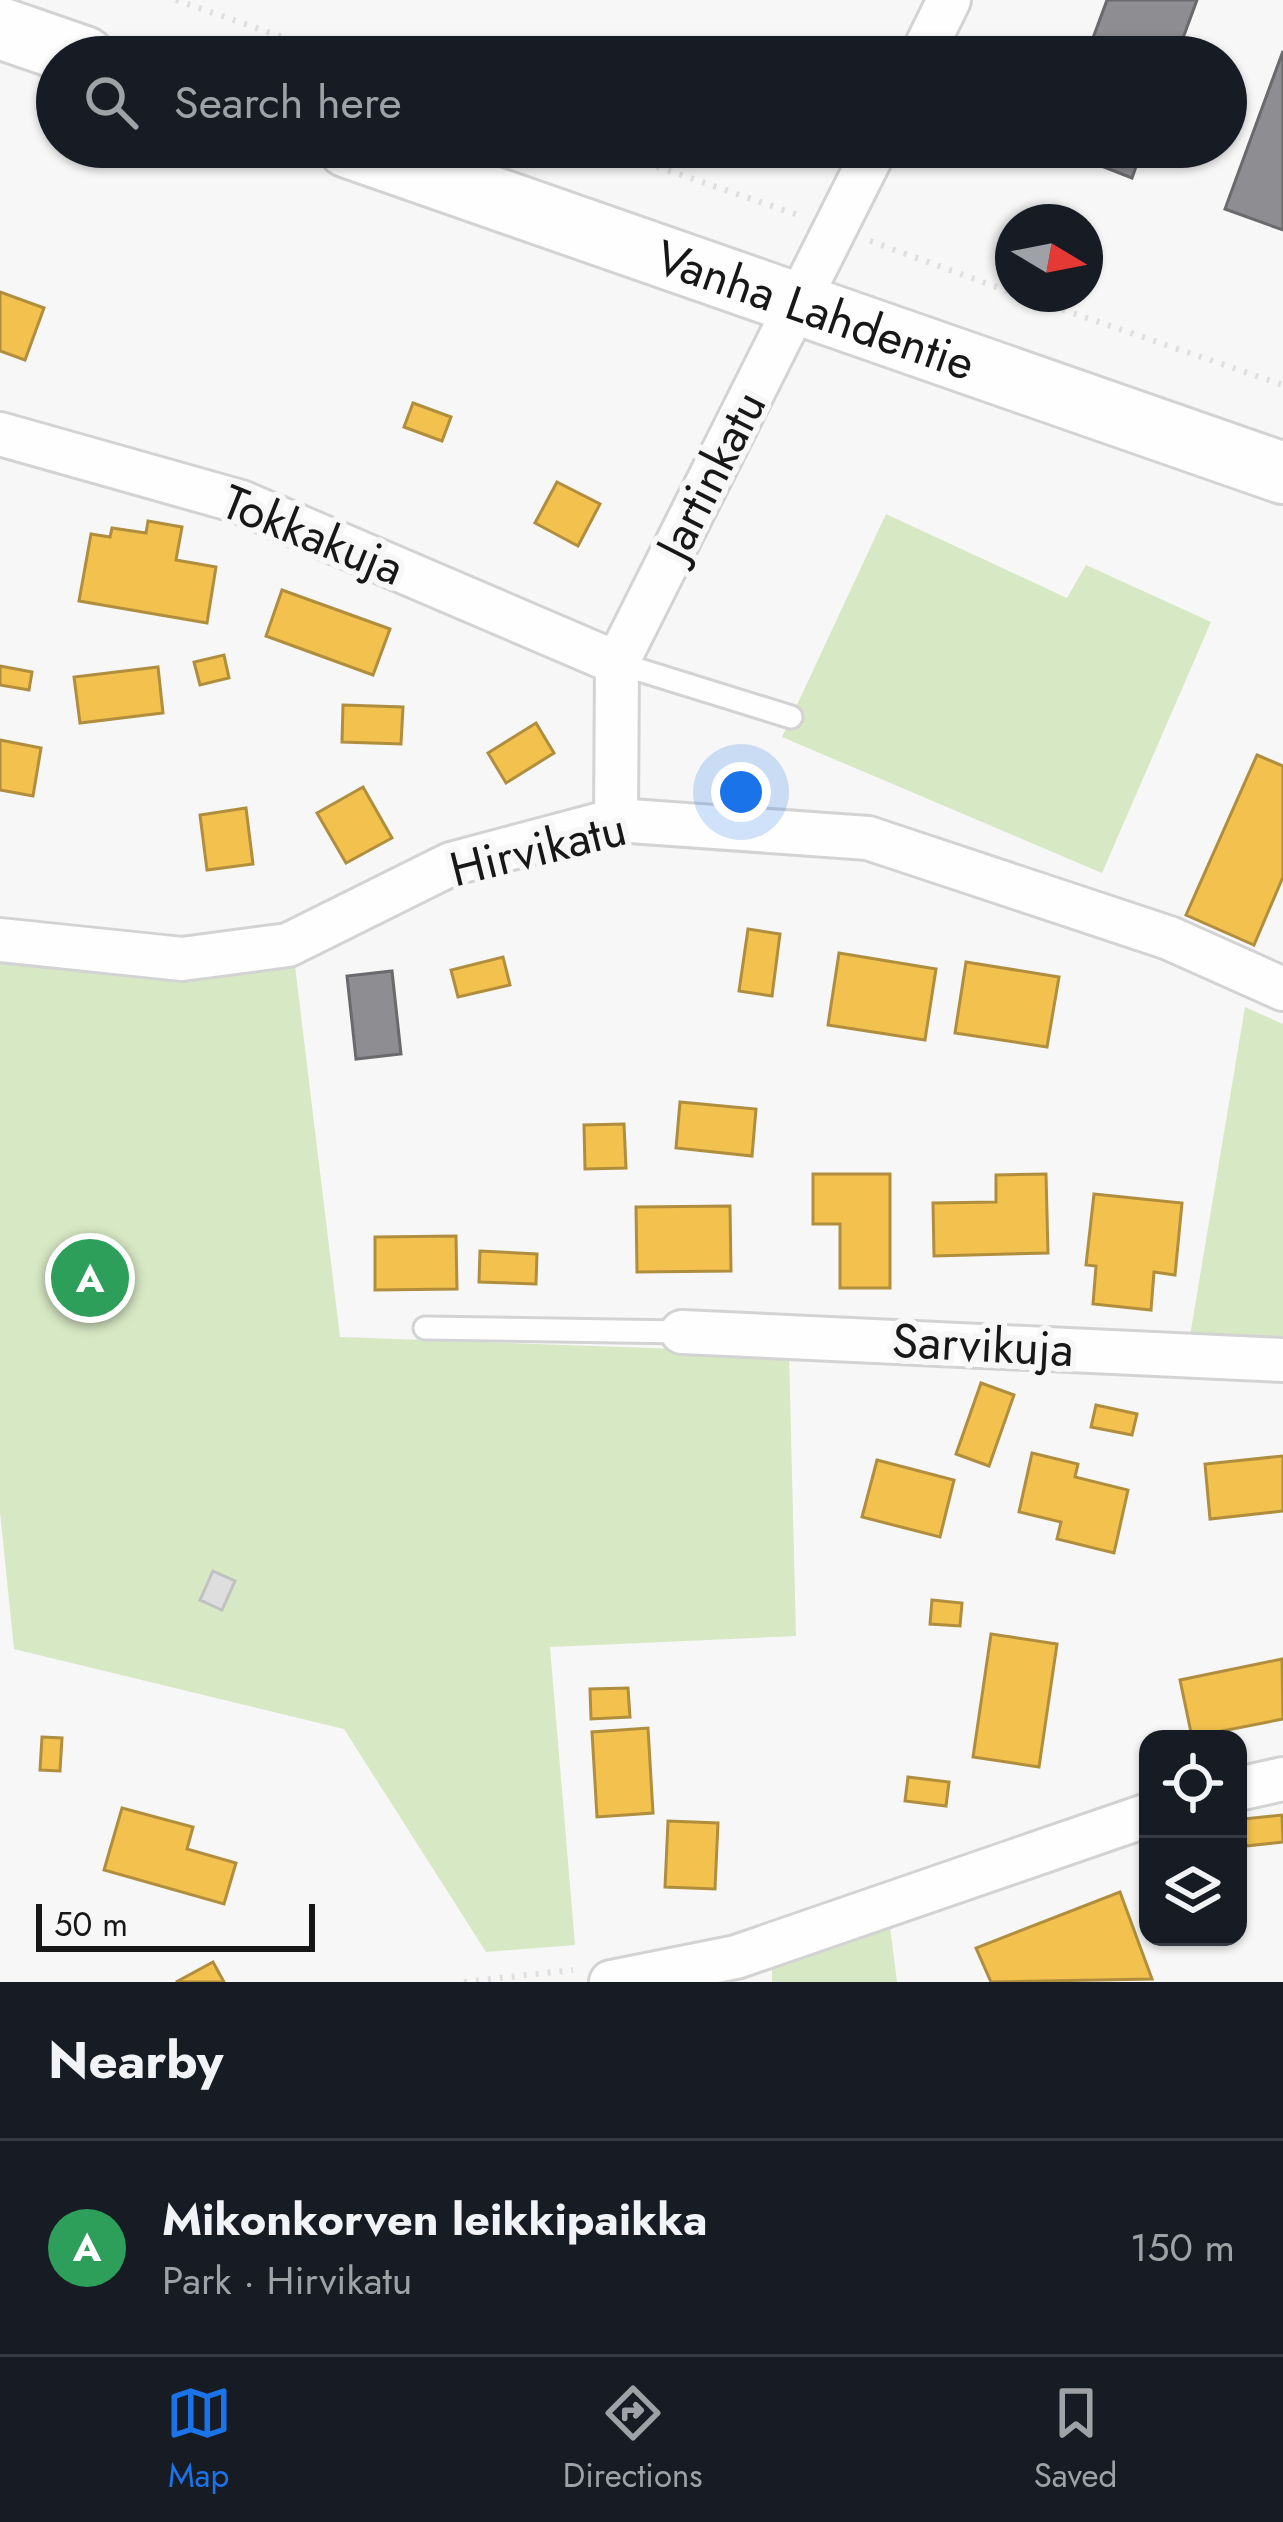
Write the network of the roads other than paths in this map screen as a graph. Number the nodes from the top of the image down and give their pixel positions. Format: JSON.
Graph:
{"nodes":[{"id":1,"x":950,"y":0,"type":"edge"},
{"id":2,"x":0,"y":28,"type":"edge"},
{"id":3,"x":932,"y":36,"type":"edge"},
{"id":4,"x":36,"y":40,"type":"edge"},
{"id":5,"x":409,"y":168,"type":"edge"},
{"id":6,"x":865,"y":168,"type":"edge"},
{"id":7,"x":798,"y":301,"type":"junction"},
{"id":8,"x":0,"y":434,"type":"edge"},
{"id":9,"x":1283,"y":473,"type":"edge"},
{"id":10,"x":617,"y":663,"type":"junction"},
{"id":11,"x":791,"y":717,"type":"dead end"},
{"id":12,"x":616,"y":820,"type":"junction"},
{"id":13,"x":0,"y":940,"type":"edge"},
{"id":14,"x":1283,"y":989,"type":"edge"},
{"id":15,"x":425,"y":1328,"type":"dead end"},
{"id":16,"x":682,"y":1332,"type":"joint"},
{"id":17,"x":1283,"y":1360,"type":"edge"},
{"id":18,"x":1283,"y":1779,"type":"edge"},
{"id":19,"x":1247,"y":1787,"type":"edge"},
{"id":20,"x":1139,"y":1818,"type":"edge"},
{"id":21,"x":611,"y":1982,"type":"edge"}],
"edges":[{"from":1,"to":3,"type":"street"},
{"from":2,"to":4,"type":"main road"},
{"from":5,"to":7,"type":"main road","name":"Vanha Lahdentie"},
{"from":6,"to":7,"type":"street","name":"Jartinkatu"},
{"from":7,"to":9,"type":"main road","name":"Vanha Lahdentie"},
{"from":7,"to":10,"type":"street","name":"Jartinkatu"},
{"from":8,"to":10,"type":"street","name":"Tokkakuja"},
{"from":10,"to":11,"type":"lane"},
{"from":10,"to":12,"type":"street","name":"Jartinkatu"},
{"from":12,"to":13,"type":"street","name":"Hirvikatu"},
{"from":12,"to":14,"type":"street","name":"Hirvikatu"},
{"from":15,"to":16,"type":"lane"},
{"from":16,"to":17,"type":"street","name":"Sarvikuja"},
{"from":18,"to":19,"type":"street"},
{"from":20,"to":21,"type":"street"}]}
